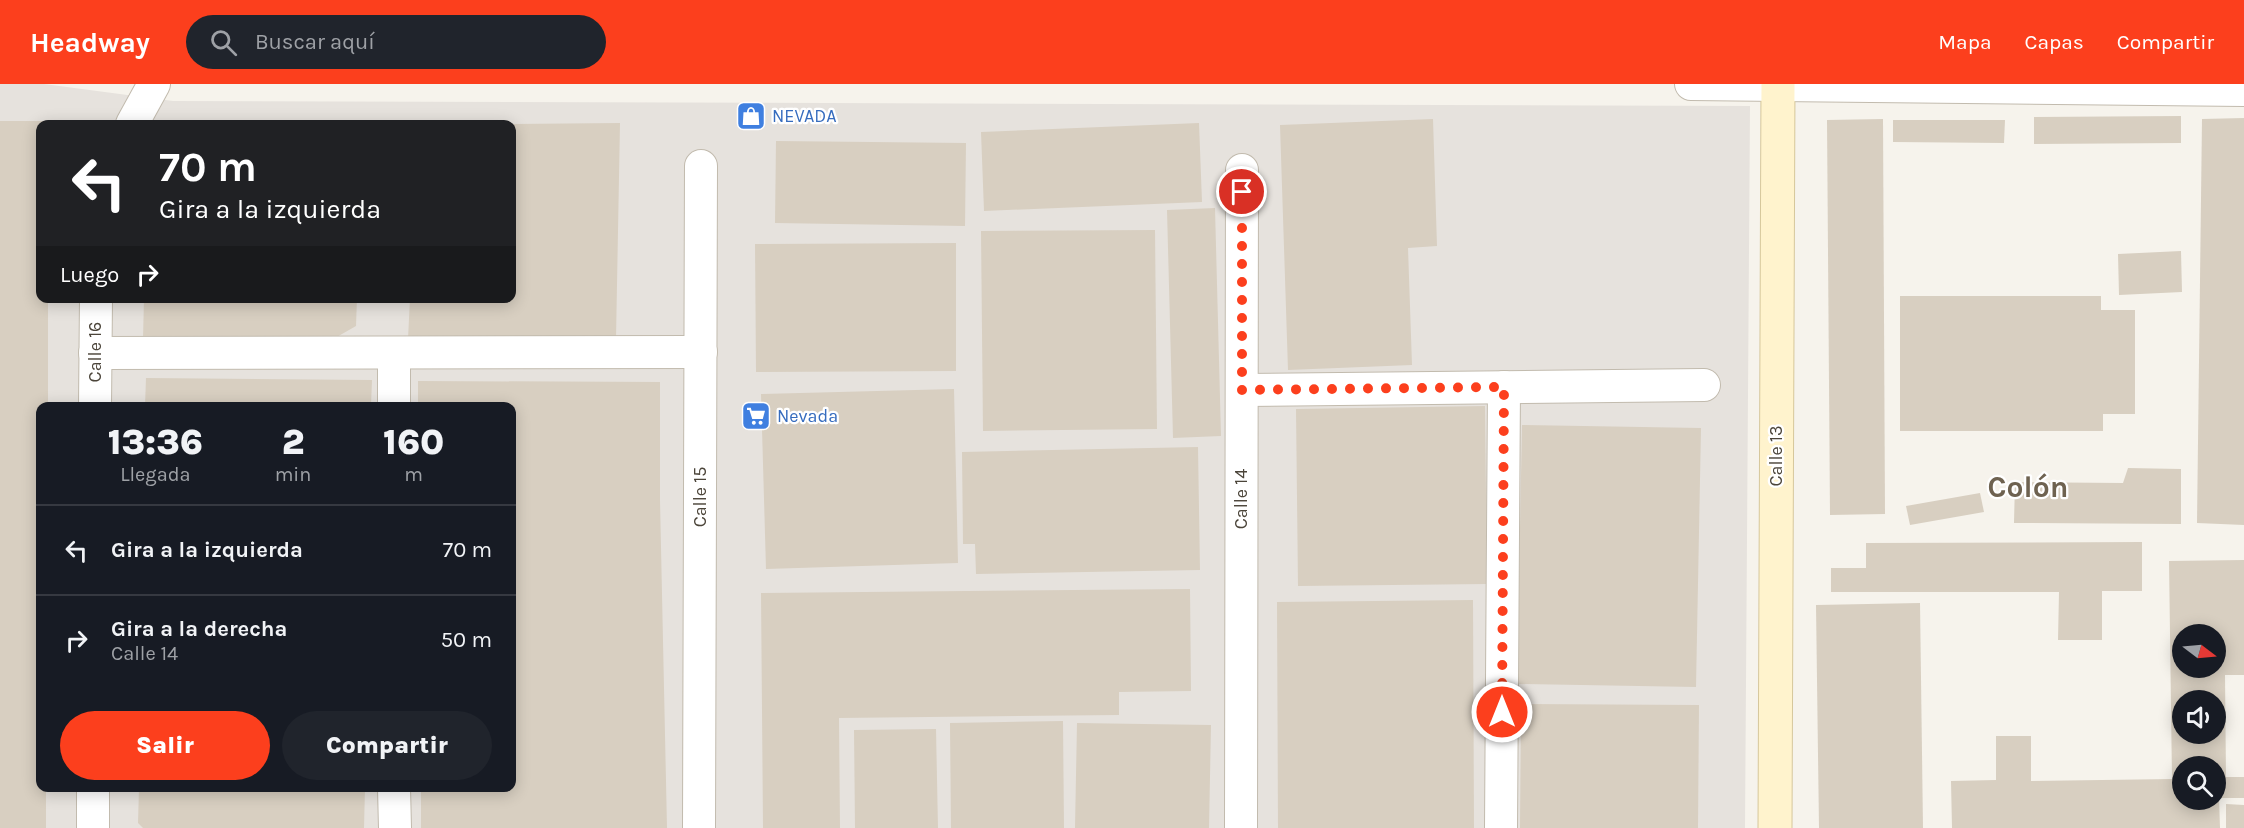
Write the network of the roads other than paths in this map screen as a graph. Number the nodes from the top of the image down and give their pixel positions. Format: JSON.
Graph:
{"nodes":[{"id":1,"x":154,"y":84,"type":"edge"},
{"id":2,"x":1691,"y":84,"type":"edge"},
{"id":3,"x":1778,"y":84,"type":"edge"},
{"id":4,"x":2244,"y":90,"type":"edge"},
{"id":5,"x":134,"y":120,"type":"edge"},
{"id":6,"x":701,"y":165,"type":"dead end"},
{"id":7,"x":1242,"y":170,"type":"dead end"},
{"id":8,"x":96,"y":303,"type":"edge"},
{"id":9,"x":394,"y":352,"type":"junction"},
{"id":10,"x":701,"y":352,"type":"junction"},
{"id":11,"x":95,"y":353,"type":"junction"},
{"id":12,"x":1704,"y":385,"type":"dead end"},
{"id":13,"x":1504,"y":387,"type":"junction"},
{"id":14,"x":1242,"y":390,"type":"junction"},
{"id":15,"x":95,"y":402,"type":"edge"},
{"id":16,"x":394,"y":402,"type":"edge"},
{"id":17,"x":93,"y":792,"type":"edge"},
{"id":18,"x":394,"y":792,"type":"edge"},
{"id":19,"x":93,"y":828,"type":"edge"},
{"id":20,"x":394,"y":828,"type":"edge"},
{"id":21,"x":699,"y":828,"type":"edge"},
{"id":22,"x":1241,"y":828,"type":"edge"},
{"id":23,"x":1501,"y":828,"type":"edge"},
{"id":24,"x":1775,"y":828,"type":"edge"}],
"edges":[{"from":1,"to":5,"type":"street"},
{"from":2,"to":3,"type":"street"},
{"from":3,"to":4,"type":"street"},
{"from":3,"to":24,"type":"main road","name":"Calle 13"},
{"from":6,"to":10,"type":"street","name":"Calle 15"},
{"from":7,"to":14,"type":"street","name":"Calle 14"},
{"from":8,"to":11,"type":"street","name":"Calle 16"},
{"from":9,"to":10,"type":"street"},
{"from":9,"to":11,"type":"street"},
{"from":9,"to":16,"type":"street"},
{"from":10,"to":21,"type":"street","name":"Calle 15"},
{"from":11,"to":15,"type":"street","name":"Calle 16"},
{"from":12,"to":13,"type":"street"},
{"from":13,"to":14,"type":"street"},
{"from":13,"to":23,"type":"street"},
{"from":14,"to":22,"type":"street","name":"Calle 14"},
{"from":17,"to":19,"type":"street"},
{"from":18,"to":20,"type":"street"}]}
